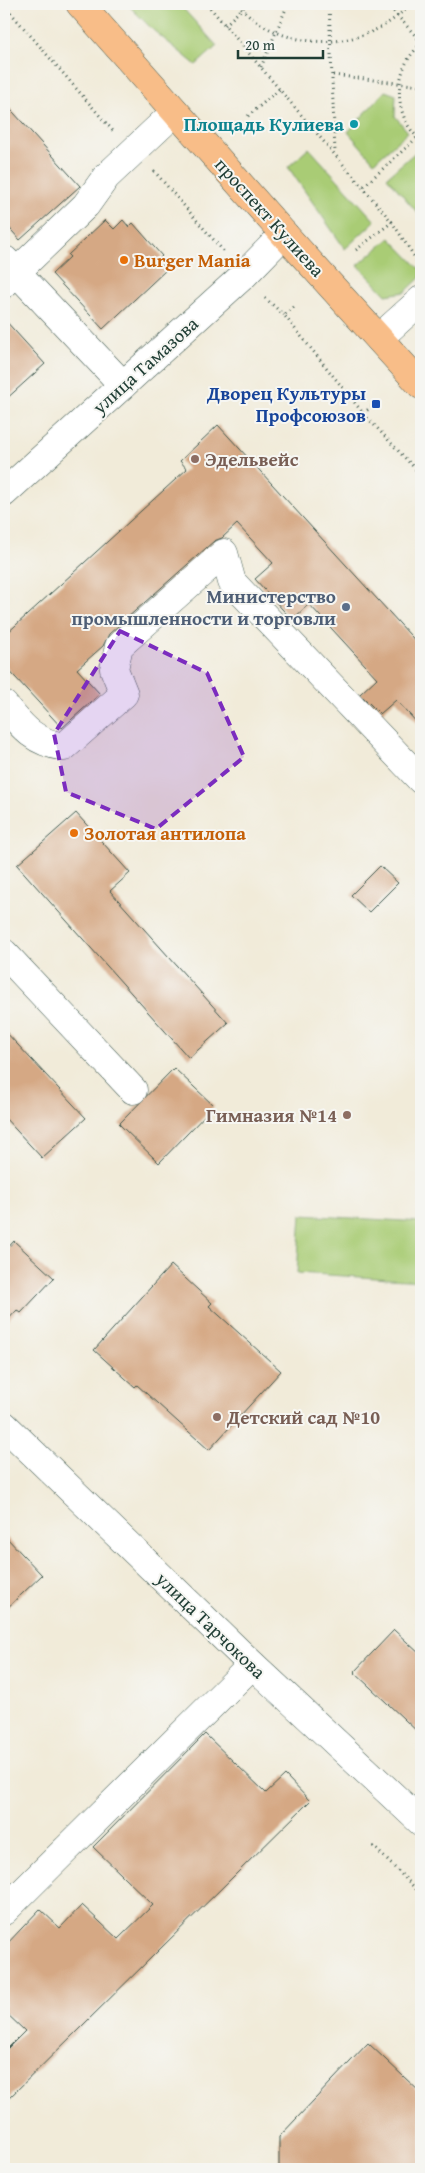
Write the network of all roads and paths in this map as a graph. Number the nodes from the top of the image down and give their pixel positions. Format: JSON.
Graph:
{"nodes":[{"id":1,"x":80,"y":4,"type":"edge"},
{"id":2,"x":207,"y":4,"type":"edge"},
{"id":3,"x":238,"y":4,"type":"edge"},
{"id":4,"x":247,"y":4,"type":"edge"},
{"id":5,"x":288,"y":4,"type":"edge"},
{"id":6,"x":329,"y":4,"type":"edge"},
{"id":7,"x":387,"y":4,"type":"edge"},
{"id":8,"x":410,"y":4,"type":"edge"},
{"id":9,"x":4,"y":5,"type":"edge"},
{"id":10,"x":242,"y":8,"type":"junction"},
{"id":11,"x":398,"y":17,"type":"junction"},
{"id":12,"x":225,"y":24,"type":"junction"},
{"id":13,"x":275,"y":31,"type":"junction"},
{"id":14,"x":331,"y":42,"type":"junction"},
{"id":15,"x":421,"y":42,"type":"edge"},
{"id":16,"x":261,"y":67,"type":"junction"},
{"id":17,"x":332,"y":75,"type":"junction"},
{"id":18,"x":400,"y":84,"type":"junction"},
{"id":19,"x":421,"y":86,"type":"edge"},
{"id":20,"x":280,"y":89,"type":"junction"},
{"id":21,"x":175,"y":112,"type":"junction"},
{"id":22,"x":248,"y":116,"type":"dead end"},
{"id":23,"x":421,"y":134,"type":"edge"},
{"id":24,"x":117,"y":135,"type":"dead end"},
{"id":25,"x":417,"y":137,"type":"junction"},
{"id":26,"x":421,"y":140,"type":"edge"},
{"id":27,"x":335,"y":153,"type":"junction"},
{"id":28,"x":149,"y":166,"type":"dead end"},
{"id":29,"x":364,"y":186,"type":"junction"},
{"id":30,"x":392,"y":222,"type":"junction"},
{"id":31,"x":284,"y":234,"type":"junction"},
{"id":32,"x":356,"y":250,"type":"dead end"},
{"id":33,"x":227,"y":256,"type":"dead end"},
{"id":34,"x":421,"y":267,"type":"edge"},
{"id":35,"x":8,"y":272,"type":"edge"},
{"id":36,"x":265,"y":298,"type":"dead end"},
{"id":37,"x":421,"y":300,"type":"edge"},
{"id":38,"x":294,"y":307,"type":"dead end"},
{"id":39,"x":284,"y":315,"type":"junction"},
{"id":40,"x":379,"y":338,"type":"junction"},
{"id":41,"x":123,"y":385,"type":"junction"},
{"id":42,"x":421,"y":386,"type":"edge"},
{"id":43,"x":376,"y":404,"type":"dead end"},
{"id":44,"x":363,"y":414,"type":"junction"},
{"id":45,"x":421,"y":475,"type":"edge"},
{"id":46,"x":4,"y":493,"type":"edge"},
{"id":47,"x":4,"y":705,"type":"edge"},
{"id":48,"x":421,"y":780,"type":"edge"},
{"id":49,"x":4,"y":953,"type":"edge"},
{"id":50,"x":133,"y":1090,"type":"dead end"},
{"id":51,"x":4,"y":1425,"type":"edge"},
{"id":52,"x":252,"y":1665,"type":"junction"},
{"id":53,"x":421,"y":1822,"type":"edge"},
{"id":54,"x":373,"y":1846,"type":"dead end"},
{"id":55,"x":421,"y":1894,"type":"edge"},
{"id":56,"x":4,"y":1911,"type":"edge"}],
"edges":[{"from":1,"to":21,"type":"main road","name":"проспект Кулиева"},
{"from":2,"to":12,"type":"path"},
{"from":3,"to":10,"type":"path"},
{"from":4,"to":10,"type":"path"},
{"from":5,"to":13,"type":"path"},
{"from":6,"to":14,"type":"path"},
{"from":7,"to":11,"type":"path"},
{"from":8,"to":11,"type":"path"},
{"from":9,"to":24,"type":"path"},
{"from":10,"to":12,"type":"path"},
{"from":10,"to":13,"type":"path"},
{"from":11,"to":14,"type":"path"},
{"from":11,"to":15,"type":"path"},
{"from":12,"to":16,"type":"path"},
{"from":13,"to":14,"type":"path"},
{"from":13,"to":16,"type":"path"},
{"from":14,"to":17,"type":"path"},
{"from":15,"to":18,"type":"path"},
{"from":16,"to":20,"type":"path"},
{"from":17,"to":18,"type":"path"},
{"from":17,"to":27,"type":"path"},
{"from":18,"to":19,"type":"path"},
{"from":18,"to":25,"type":"path"},
{"from":20,"to":22,"type":"path"},
{"from":20,"to":27,"type":"path"},
{"from":21,"to":31,"type":"main road","name":"проспект Кулиева"},
{"from":21,"to":35,"type":"street"},
{"from":23,"to":25,"type":"path"},
{"from":25,"to":26,"type":"path"},
{"from":25,"to":29,"type":"path"},
{"from":27,"to":29,"type":"path"},
{"from":28,"to":33,"type":"path"},
{"from":29,"to":30,"type":"path"},
{"from":30,"to":32,"type":"path"},
{"from":30,"to":34,"type":"path"},
{"from":31,"to":40,"type":"main road","name":"проспект Кулиева"},
{"from":31,"to":41,"type":"street","name":"улица Тамазова"},
{"from":35,"to":41,"type":"street"},
{"from":36,"to":39,"type":"path"},
{"from":37,"to":40,"type":"street"},
{"from":38,"to":39,"type":"path"},
{"from":39,"to":44,"type":"path"},
{"from":40,"to":42,"type":"main road","name":"проспект Кулиева"},
{"from":41,"to":46,"type":"street","name":"улица Тамазова"},
{"from":43,"to":44,"type":"path"},
{"from":44,"to":45,"type":"path"},
{"from":47,"to":48,"type":"street"},
{"from":49,"to":50,"type":"street"},
{"from":51,"to":52,"type":"street","name":"улица Тарчокова"},
{"from":52,"to":53,"type":"street","name":"улица Тарчокова"},
{"from":52,"to":56,"type":"street"},
{"from":54,"to":55,"type":"path"}]}
